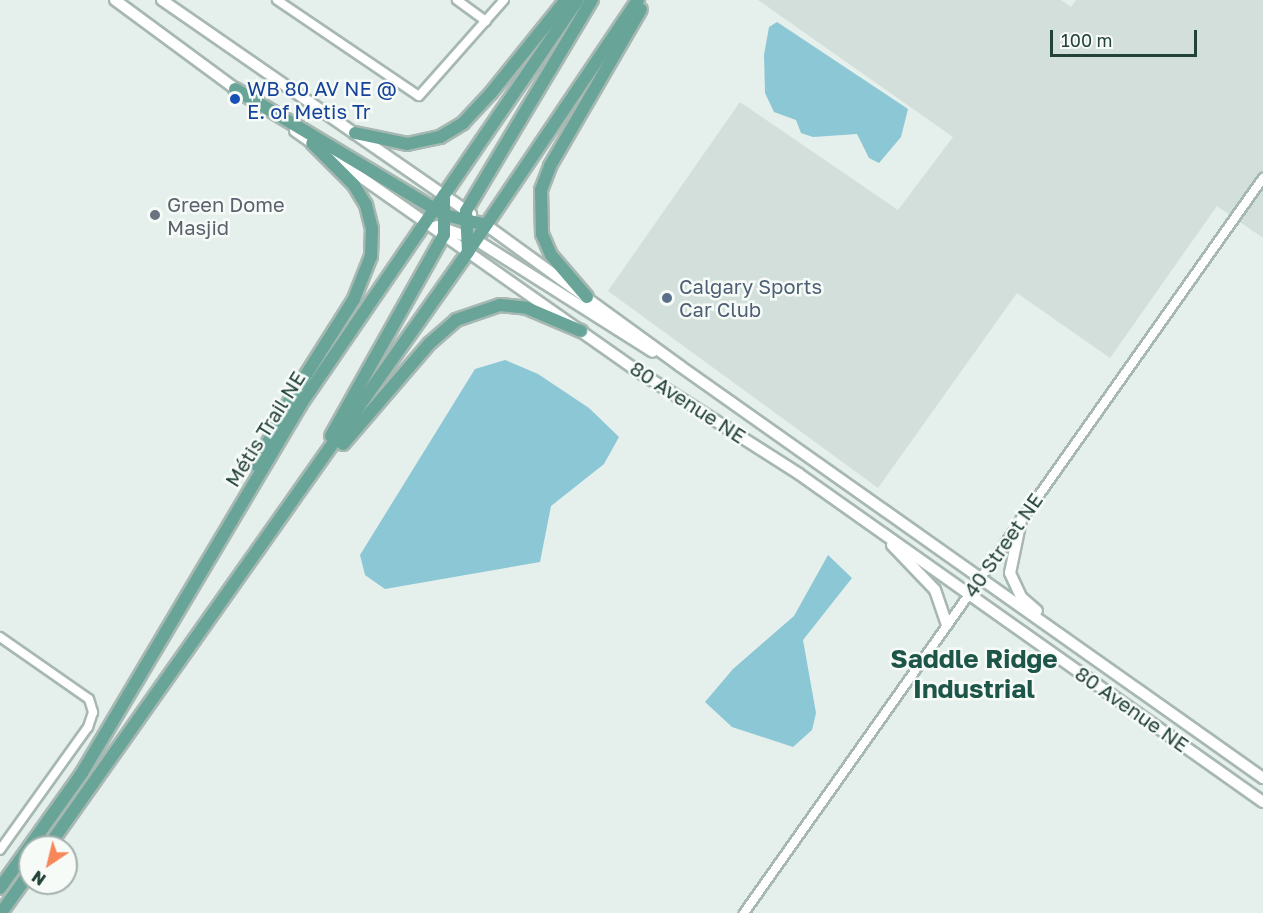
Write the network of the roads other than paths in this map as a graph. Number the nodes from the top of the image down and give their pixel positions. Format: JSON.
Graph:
{"nodes":[{"id":1,"x":115,"y":0,"type":"edge"},
{"id":2,"x":162,"y":0,"type":"edge"},
{"id":3,"x":277,"y":0,"type":"edge"},
{"id":4,"x":457,"y":0,"type":"edge"},
{"id":5,"x":504,"y":0,"type":"edge"},
{"id":6,"x":566,"y":0,"type":"edge"},
{"id":7,"x":579,"y":0,"type":"edge"},
{"id":8,"x":592,"y":0,"type":"edge"},
{"id":9,"x":638,"y":0,"type":"edge"},
{"id":10,"x":646,"y":0,"type":"edge"},
{"id":11,"x":288,"y":3,"type":"edge"},
{"id":12,"x":486,"y":21,"type":"junction"},
{"id":13,"x":235,"y":88,"type":"junction"},
{"id":14,"x":355,"y":133,"type":"junction"},
{"id":15,"x":312,"y":143,"type":"junction"},
{"id":16,"x":1263,"y":178,"type":"edge"},
{"id":17,"x":444,"y":195,"type":"junction"},
{"id":18,"x":440,"y":212,"type":"junction"},
{"id":19,"x":466,"y":216,"type":"junction"},
{"id":20,"x":426,"y":223,"type":"junction"},
{"id":21,"x":486,"y":225,"type":"junction"},
{"id":22,"x":445,"y":232,"type":"junction"},
{"id":23,"x":471,"y":238,"type":"junction"},
{"id":24,"x":468,"y":252,"type":"junction"},
{"id":25,"x":587,"y":297,"type":"junction"},
{"id":26,"x":581,"y":332,"type":"junction"},
{"id":27,"x":680,"y":366,"type":"junction"},
{"id":28,"x":297,"y":497,"type":"junction"},
{"id":29,"x":1021,"y":520,"type":"junction"},
{"id":30,"x":873,"y":526,"type":"junction"},
{"id":31,"x":980,"y":578,"type":"junction"},
{"id":32,"x":969,"y":593,"type":"junction"},
{"id":33,"x":188,"y":595,"type":"junction"},
{"id":34,"x":947,"y":624,"type":"junction"},
{"id":35,"x":0,"y":637,"type":"edge"},
{"id":36,"x":1073,"y":644,"type":"junction"},
{"id":37,"x":1263,"y":778,"type":"edge"},
{"id":38,"x":1263,"y":802,"type":"edge"},
{"id":39,"x":57,"y":835,"type":"edge"},
{"id":40,"x":0,"y":850,"type":"edge"},
{"id":41,"x":0,"y":888,"type":"edge"},
{"id":42,"x":18,"y":889,"type":"edge"},
{"id":43,"x":1,"y":913,"type":"edge"},
{"id":44,"x":744,"y":913,"type":"edge"}],
"edges":[{"from":1,"to":13,"type":"street"},
{"from":2,"to":14,"type":"street"},
{"from":3,"to":11,"type":"street"},
{"from":4,"to":12,"type":"street"},
{"from":5,"to":12,"type":"street"},
{"from":6,"to":14,"type":"main road"},
{"from":7,"to":17,"type":"main road"},
{"from":8,"to":19,"type":"main road"},
{"from":9,"to":21,"type":"main road"},
{"from":10,"to":25,"type":"main road"},
{"from":11,"to":12,"type":"street"},
{"from":13,"to":15,"type":"street"},
{"from":13,"to":18,"type":"main road"},
{"from":14,"to":17,"type":"street"},
{"from":15,"to":20,"type":"street"},
{"from":15,"to":33,"type":"main road"},
{"from":16,"to":29,"type":"street","name":"40 Street NE"},
{"from":17,"to":18,"type":"main road"},
{"from":17,"to":19,"type":"street"},
{"from":18,"to":19,"type":"main road"},
{"from":18,"to":20,"type":"main road","name":"Métis Trail NE"},
{"from":18,"to":22,"type":"main road"},
{"from":19,"to":21,"type":"main road"},
{"from":19,"to":23,"type":"main road"},
{"from":20,"to":22,"type":"street"},
{"from":20,"to":33,"type":"main road","name":"Métis Trail NE"},
{"from":21,"to":23,"type":"main road"},
{"from":21,"to":25,"type":"street","name":"80 Avenue NE"},
{"from":22,"to":23,"type":"street"},
{"from":22,"to":24,"type":"street","name":"80 Avenue NE"},
{"from":22,"to":28,"type":"main road"},
{"from":23,"to":24,"type":"main road"},
{"from":23,"to":27,"type":"street"},
{"from":24,"to":26,"type":"street","name":"80 Avenue NE"},
{"from":24,"to":28,"type":"main road"},
{"from":25,"to":27,"type":"street","name":"80 Avenue NE"},
{"from":26,"to":28,"type":"main road"},
{"from":26,"to":30,"type":"street","name":"80 Avenue NE"},
{"from":27,"to":31,"type":"street","name":"80 Avenue NE"},
{"from":28,"to":39,"type":"main road"},
{"from":29,"to":31,"type":"street","name":"40 Street NE"},
{"from":29,"to":36,"type":"street"},
{"from":30,"to":32,"type":"street","name":"80 Avenue NE"},
{"from":30,"to":34,"type":"street"},
{"from":31,"to":32,"type":"street","name":"40 Street NE"},
{"from":31,"to":36,"type":"street","name":"80 Avenue NE"},
{"from":32,"to":34,"type":"street","name":"40 Street NE"},
{"from":32,"to":38,"type":"street","name":"80 Avenue NE"},
{"from":33,"to":41,"type":"main road","name":"Métis Trail NE"},
{"from":34,"to":44,"type":"street","name":"40 Street NE"},
{"from":35,"to":40,"type":"street"},
{"from":36,"to":37,"type":"street","name":"80 Avenue NE"},
{"from":42,"to":43,"type":"main road"}]}
